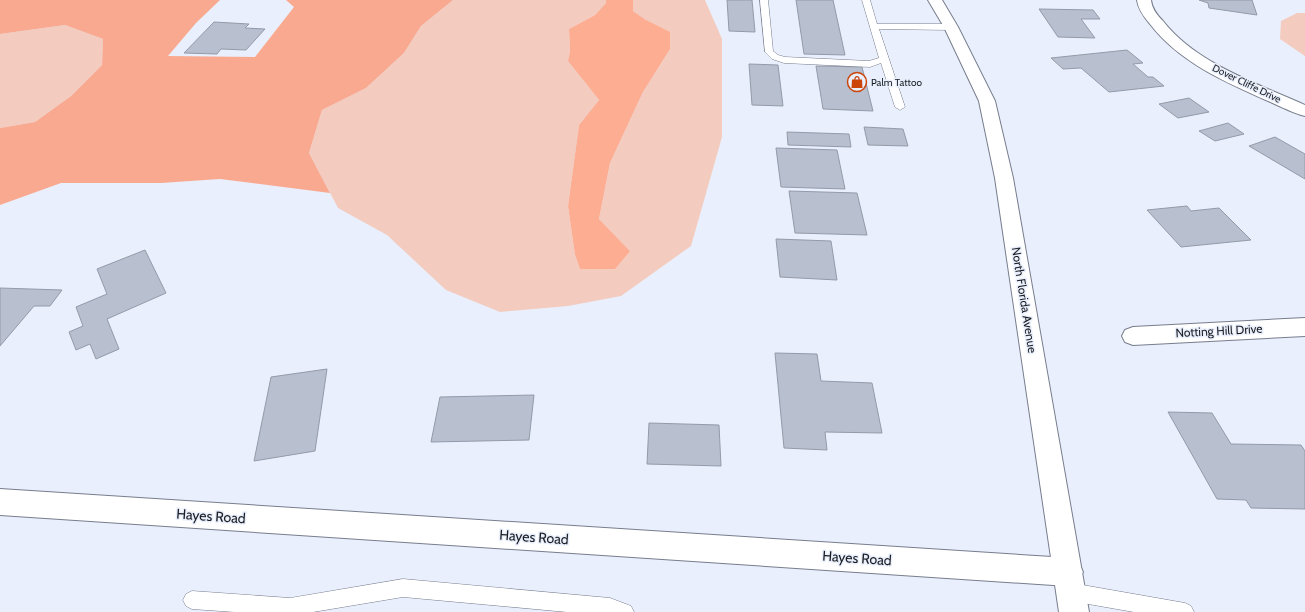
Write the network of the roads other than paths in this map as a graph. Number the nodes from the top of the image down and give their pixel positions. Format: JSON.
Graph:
{"nodes":[{"id":1,"x":764,"y":0,"type":"edge"},
{"id":2,"x":866,"y":0,"type":"edge"},
{"id":3,"x":935,"y":0,"type":"edge"},
{"id":4,"x":1144,"y":0,"type":"edge"},
{"id":5,"x":874,"y":26,"type":"junction"},
{"id":6,"x":951,"y":27,"type":"junction"},
{"id":7,"x":884,"y":59,"type":"junction"},
{"id":8,"x":900,"y":107,"type":"dead end"},
{"id":9,"x":1305,"y":111,"type":"edge"},
{"id":10,"x":1305,"y":327,"type":"edge"},
{"id":11,"x":1132,"y":336,"type":"dead end"},
{"id":12,"x":0,"y":502,"type":"edge"},
{"id":13,"x":1071,"y":592,"type":"edge"},
{"id":14,"x":192,"y":600,"type":"dead end"},
{"id":15,"x":625,"y":612,"type":"edge"},
{"id":16,"x":1185,"y":612,"type":"edge"}],
"edges":[{"from":1,"to":7,"type":"lane"},
{"from":2,"to":5,"type":"lane"},
{"from":3,"to":6,"type":"street","name":"North Florida Avenue"},
{"from":4,"to":9,"type":"street","name":"Dover Cliffe Drive"},
{"from":5,"to":6,"type":"lane"},
{"from":5,"to":7,"type":"lane"},
{"from":6,"to":13,"type":"street","name":"North Florida Avenue"},
{"from":7,"to":8,"type":"lane"},
{"from":10,"to":11,"type":"street","name":"Notting Hill Drive"},
{"from":12,"to":13,"type":"street","name":"Hayes Road"},
{"from":13,"to":16,"type":"lane"},
{"from":14,"to":15,"type":"lane"}]}
